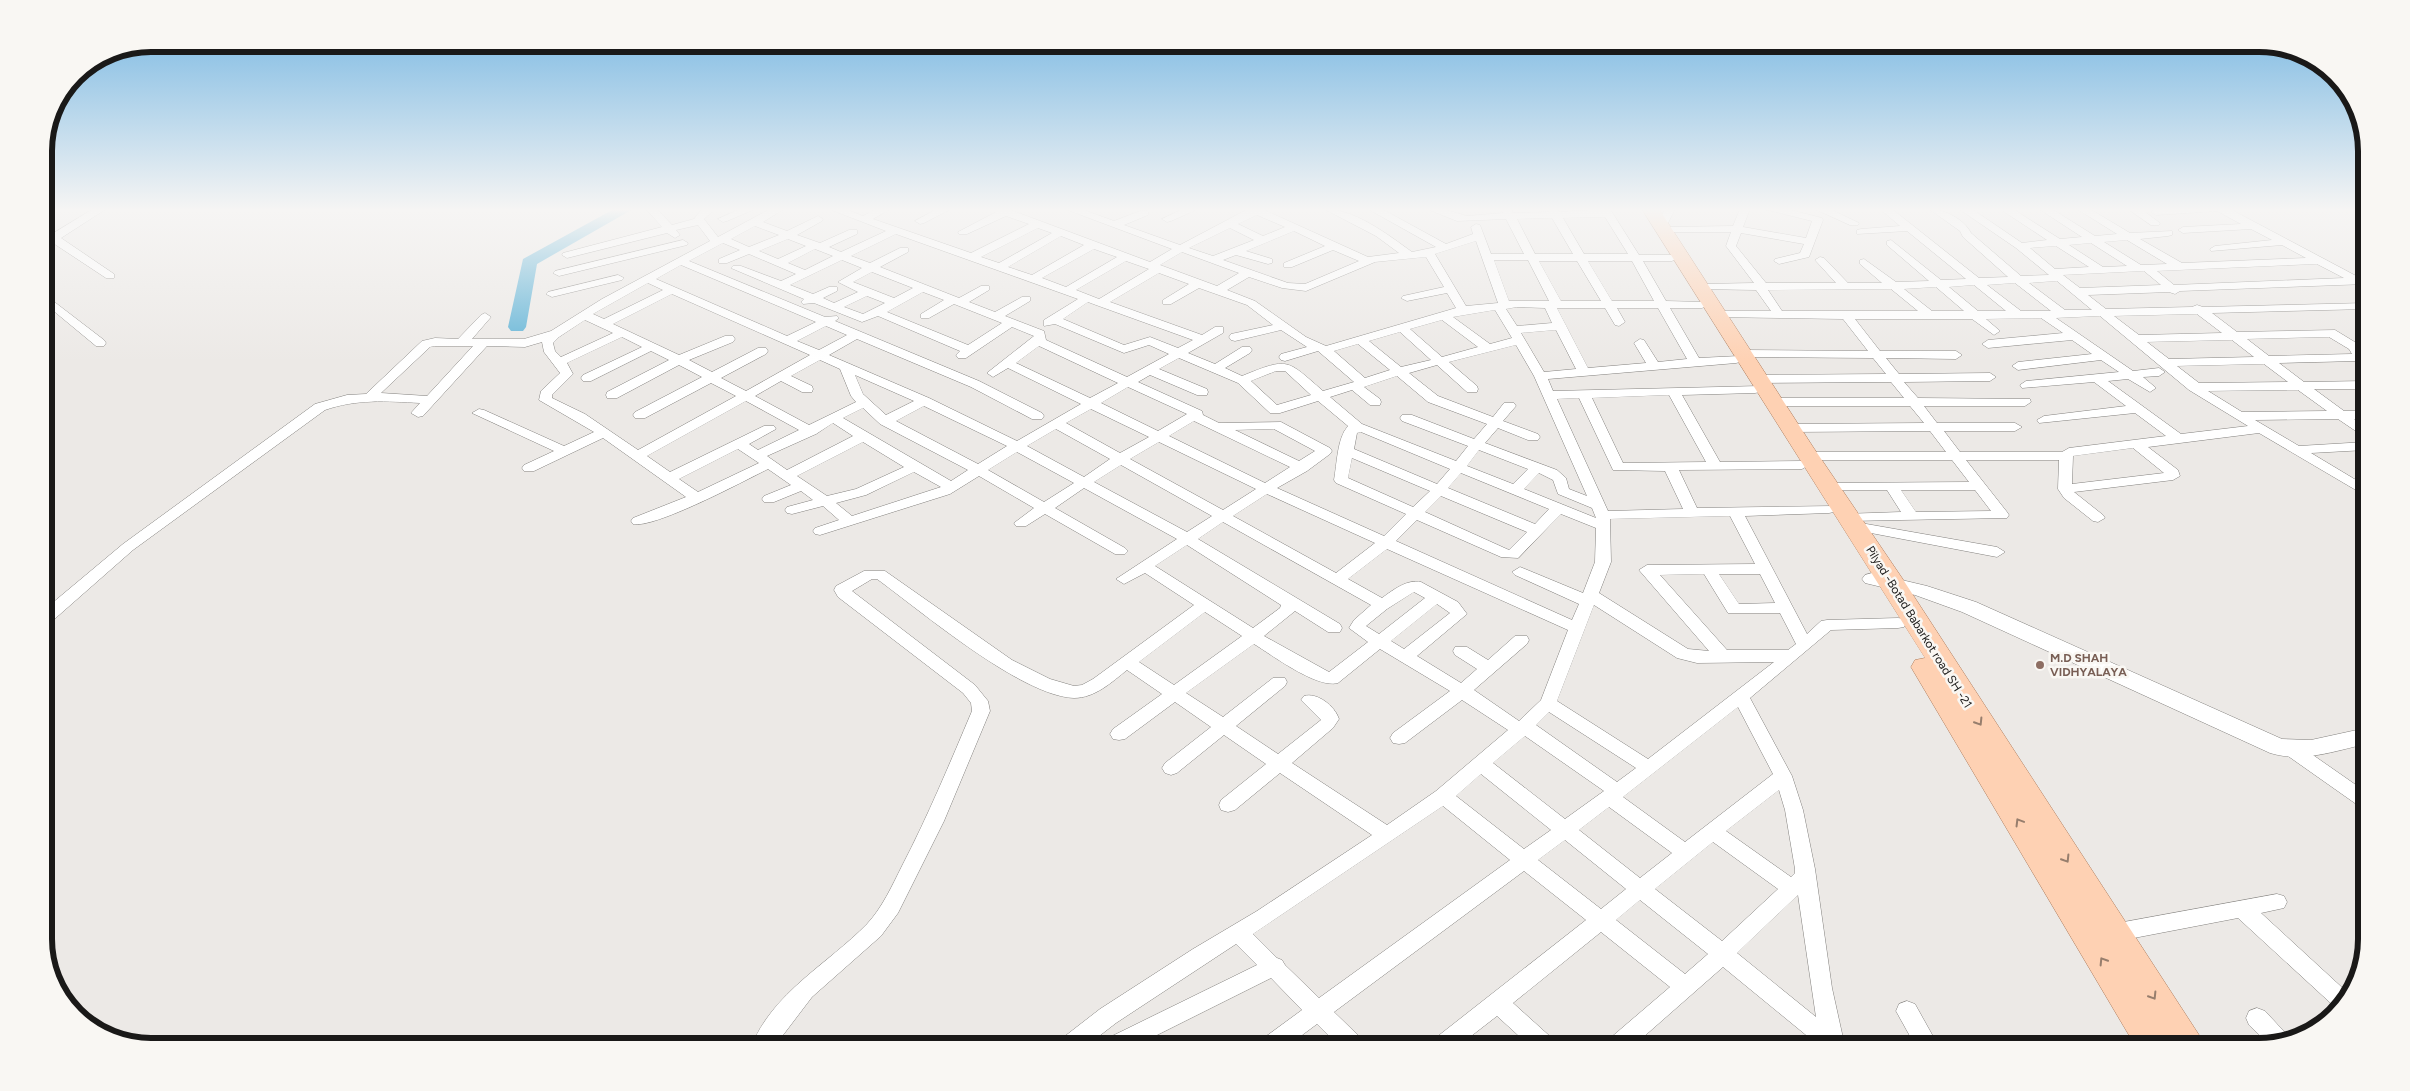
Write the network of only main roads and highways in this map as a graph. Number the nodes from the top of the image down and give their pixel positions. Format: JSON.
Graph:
{"nodes":[{"id":1,"x":1674,"y":260,"type":"edge"},
{"id":2,"x":1683,"y":260,"type":"edge"},
{"id":3,"x":1707,"y":302,"type":"junction"},
{"id":4,"x":1763,"y":390,"type":"junction"},
{"id":5,"x":1805,"y":460,"type":"junction"},
{"id":6,"x":1882,"y":582,"type":"junction"},
{"id":7,"x":2151,"y":1038,"type":"edge"},
{"id":8,"x":2180,"y":1038,"type":"edge"}],
"edges":[{"from":1,"to":3,"type":"main road","name":"Pilyad -Botad Babarkot road SH -21"},
{"from":2,"to":3,"type":"main road","name":"Pilyad -Botad Babarkot road SH -21"},
{"from":3,"to":4,"type":"main road","name":"Pilyad -Botad Babarkot road SH -21"},
{"from":4,"to":5,"type":"main road","name":"Pilyad -Botad Babarkot road SH -21"},
{"from":4,"to":5,"type":"main road","name":"Pilyad -Botad Babarkot road SH -21"},
{"from":5,"to":6,"type":"main road","name":"Pilyad -Botad Babarkot road SH -21"},
{"from":7,"to":6,"type":"main road","name":"Pilyad -Botad Babarkot road SH -21","one_way":true},
{"from":6,"to":8,"type":"main road","name":"Pilyad -Botad Babarkot road SH -21","one_way":true}]}
